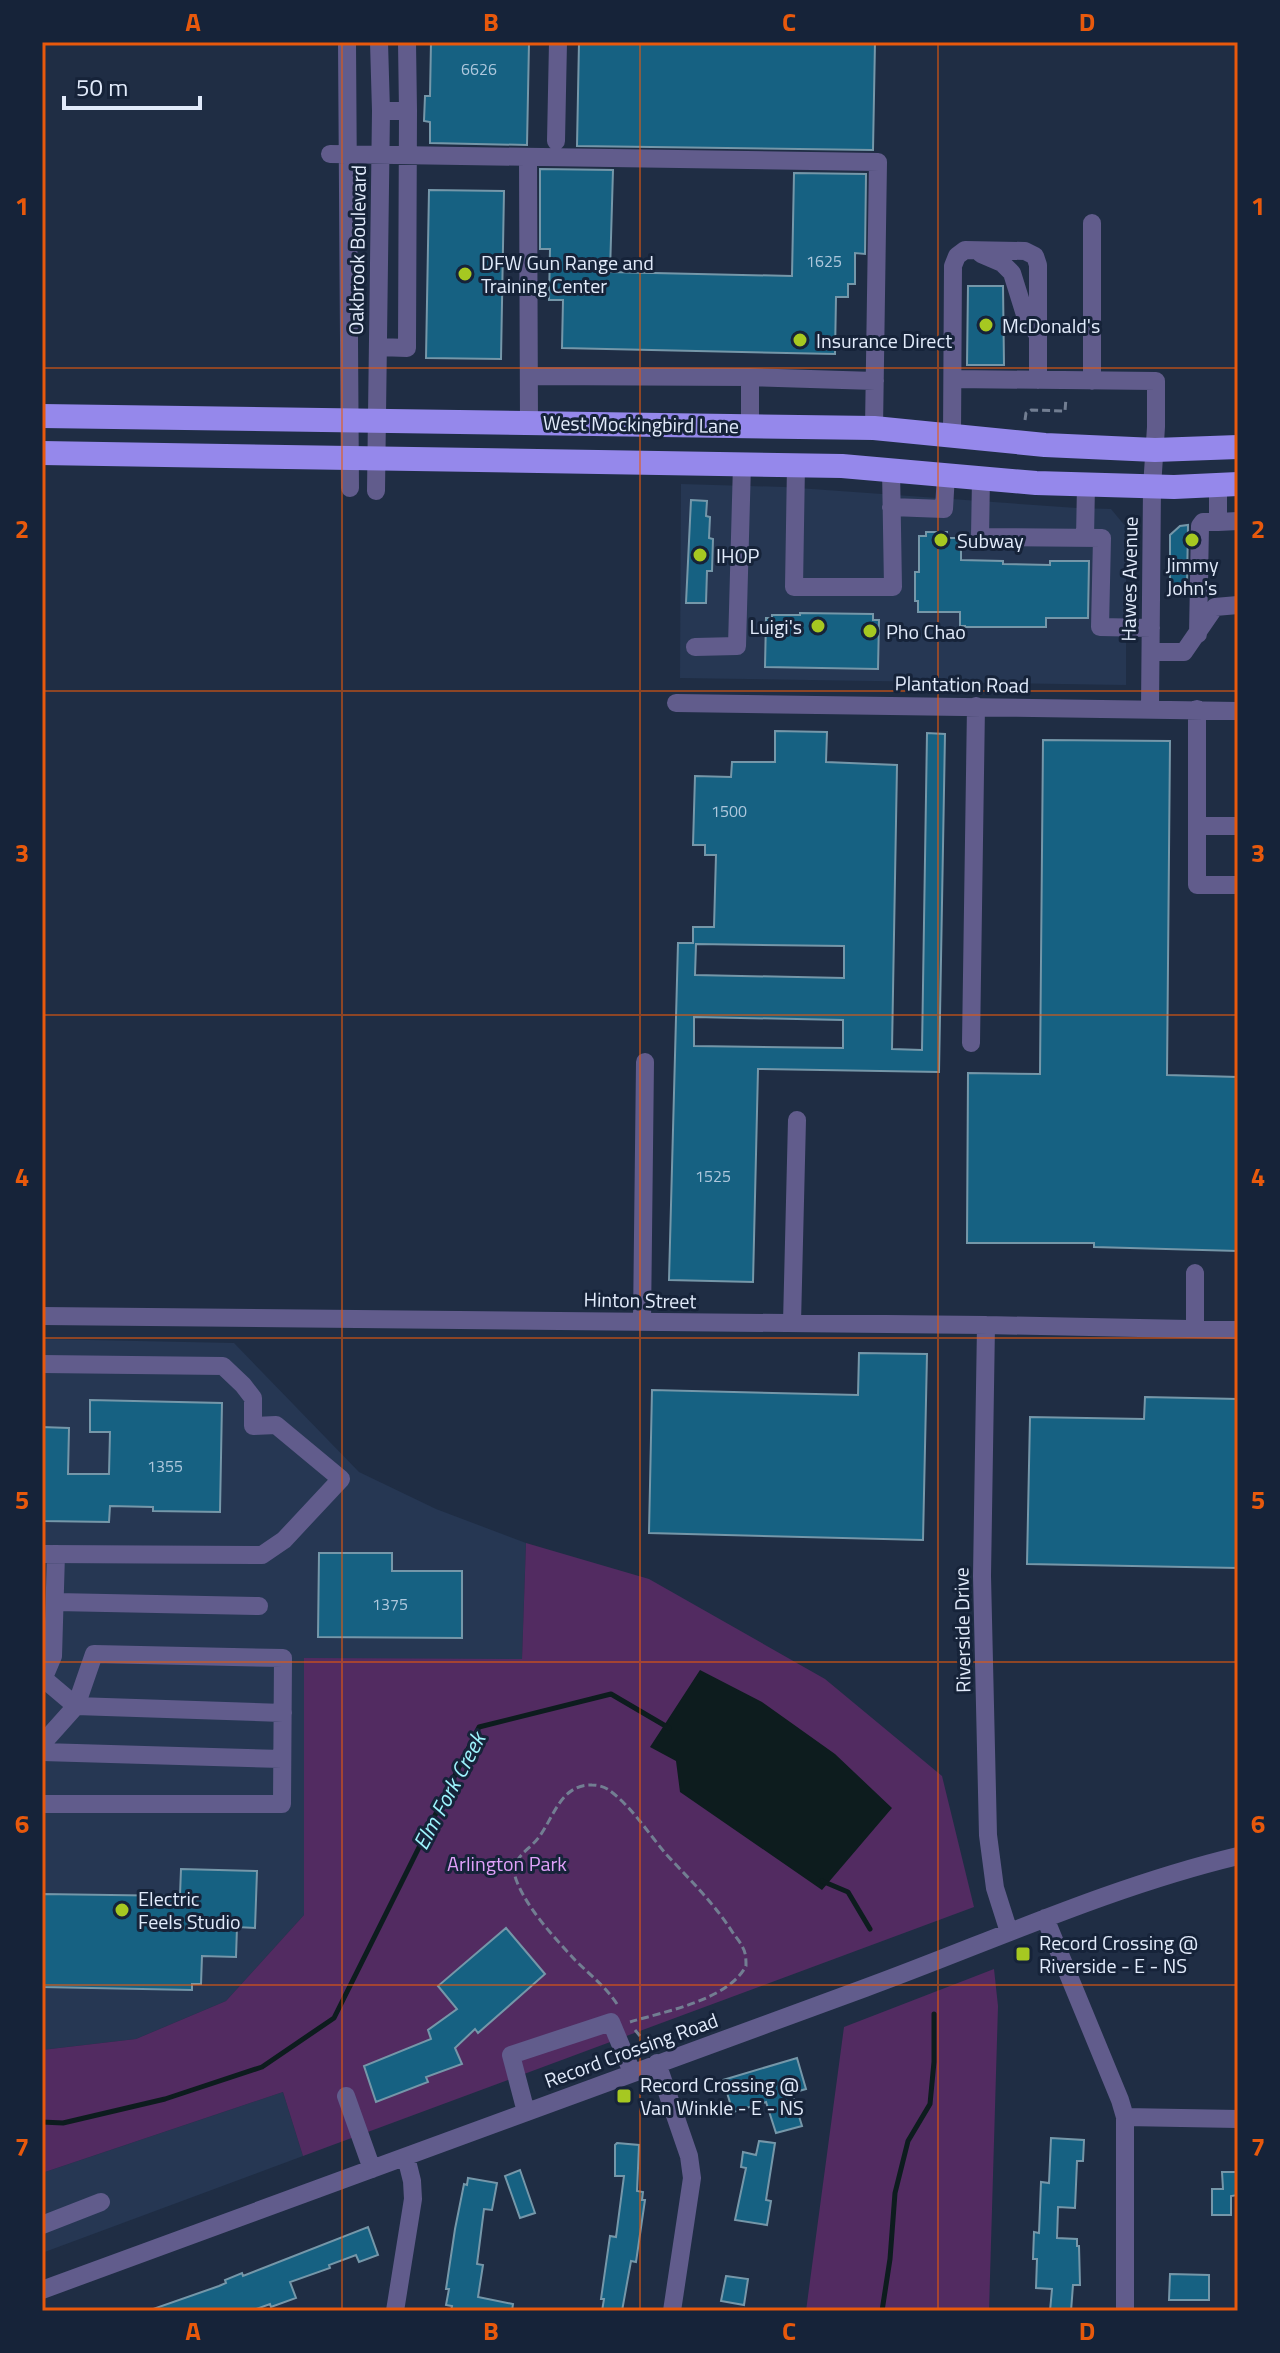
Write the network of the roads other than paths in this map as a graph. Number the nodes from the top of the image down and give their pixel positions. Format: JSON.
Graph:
{"nodes":[{"id":1,"x":347,"y":42,"type":"edge"},
{"id":2,"x":379,"y":42,"type":"edge"},
{"id":3,"x":407,"y":42,"type":"edge"},
{"id":4,"x":558,"y":42,"type":"edge"},
{"id":5,"x":381,"y":111,"type":"junction"},
{"id":6,"x":408,"y":111,"type":"junction"},
{"id":7,"x":556,"y":141,"type":"dead end"},
{"id":8,"x":338,"y":154,"type":"junction"},
{"id":9,"x":380,"y":156,"type":"junction"},
{"id":10,"x":407,"y":156,"type":"junction"},
{"id":11,"x":528,"y":158,"type":"junction"},
{"id":12,"x":1092,"y":223,"type":"dead end"},
{"id":13,"x":971,"y":250,"type":"junction"},
{"id":14,"x":1038,"y":335,"type":"junction"},
{"id":15,"x":378,"y":347,"type":"junction"},
{"id":16,"x":529,"y":376,"type":"junction"},
{"id":17,"x":750,"y":377,"type":"junction"},
{"id":18,"x":953,"y":379,"type":"junction"},
{"id":19,"x":1038,"y":380,"type":"junction"},
{"id":20,"x":875,"y":381,"type":"junction"},
{"id":21,"x":1092,"y":381,"type":"junction"},
{"id":22,"x":42,"y":416,"type":"edge"},
{"id":23,"x":348,"y":420,"type":"junction"},
{"id":24,"x":377,"y":420,"type":"junction"},
{"id":25,"x":529,"y":422,"type":"junction"},
{"id":26,"x":750,"y":425,"type":"junction"},
{"id":27,"x":874,"y":428,"type":"junction"},
{"id":28,"x":952,"y":435,"type":"junction"},
{"id":29,"x":1238,"y":447,"type":"edge"},
{"id":30,"x":1155,"y":450,"type":"junction"},
{"id":31,"x":42,"y":453,"type":"edge"},
{"id":32,"x":349,"y":457,"type":"junction"},
{"id":33,"x":377,"y":458,"type":"junction"},
{"id":34,"x":746,"y":464,"type":"junction"},
{"id":35,"x":796,"y":465,"type":"junction"},
{"id":36,"x":891,"y":469,"type":"junction"},
{"id":37,"x":946,"y":474,"type":"junction"},
{"id":38,"x":981,"y":478,"type":"junction"},
{"id":39,"x":1086,"y":485,"type":"junction"},
{"id":40,"x":1228,"y":485,"type":"edge"},
{"id":41,"x":1152,"y":487,"type":"junction"},
{"id":42,"x":350,"y":488,"type":"dead end"},
{"id":43,"x":376,"y":491,"type":"dead end"},
{"id":44,"x":891,"y":507,"type":"junction"},
{"id":45,"x":1238,"y":521,"type":"edge"},
{"id":46,"x":1218,"y":522,"type":"junction"},
{"id":47,"x":1085,"y":538,"type":"junction"},
{"id":48,"x":1238,"y":605,"type":"edge"},
{"id":49,"x":1151,"y":628,"type":"junction"},
{"id":50,"x":1198,"y":634,"type":"junction"},
{"id":51,"x":695,"y":647,"type":"dead end"},
{"id":52,"x":1151,"y":652,"type":"junction"},
{"id":53,"x":681,"y":702,"type":"dead end"},
{"id":54,"x":976,"y":706,"type":"junction"},
{"id":55,"x":1150,"y":708,"type":"junction"},
{"id":56,"x":1197,"y":709,"type":"junction"},
{"id":57,"x":1238,"y":711,"type":"edge"},
{"id":58,"x":1198,"y":826,"type":"junction"},
{"id":59,"x":1238,"y":826,"type":"edge"},
{"id":60,"x":1238,"y":885,"type":"edge"},
{"id":61,"x":971,"y":1043,"type":"dead end"},
{"id":62,"x":645,"y":1062,"type":"dead end"},
{"id":63,"x":797,"y":1120,"type":"dead end"},
{"id":64,"x":1195,"y":1273,"type":"dead end"},
{"id":65,"x":42,"y":1316,"type":"edge"},
{"id":66,"x":642,"y":1322,"type":"junction"},
{"id":67,"x":792,"y":1323,"type":"junction"},
{"id":68,"x":986,"y":1325,"type":"junction"},
{"id":69,"x":1195,"y":1329,"type":"junction"},
{"id":70,"x":1238,"y":1330,"type":"edge"},
{"id":71,"x":42,"y":1364,"type":"edge"},
{"id":72,"x":49,"y":1554,"type":"edge"},
{"id":73,"x":56,"y":1602,"type":"junction"},
{"id":74,"x":259,"y":1606,"type":"dead end"},
{"id":75,"x":43,"y":1680,"type":"edge"},
{"id":76,"x":76,"y":1706,"type":"junction"},
{"id":77,"x":283,"y":1713,"type":"junction"},
{"id":78,"x":42,"y":1744,"type":"edge"},
{"id":79,"x":42,"y":1752,"type":"edge"},
{"id":80,"x":282,"y":1759,"type":"junction"},
{"id":81,"x":42,"y":1804,"type":"edge"},
{"id":82,"x":1238,"y":1856,"type":"edge"},
{"id":83,"x":1045,"y":1918,"type":"junction"},
{"id":84,"x":1009,"y":1932,"type":"junction"},
{"id":85,"x":657,"y":2063,"type":"junction"},
{"id":86,"x":632,"y":2072,"type":"junction"},
{"id":87,"x":346,"y":2096,"type":"dead end"},
{"id":88,"x":526,"y":2112,"type":"junction"},
{"id":89,"x":1125,"y":2117,"type":"junction"},
{"id":90,"x":1238,"y":2119,"type":"edge"},
{"id":91,"x":406,"y":2157,"type":"junction"},
{"id":92,"x":372,"y":2169,"type":"junction"},
{"id":93,"x":101,"y":2202,"type":"dead end"},
{"id":94,"x":42,"y":2225,"type":"edge"},
{"id":95,"x":42,"y":2290,"type":"edge"},
{"id":96,"x":395,"y":2311,"type":"edge"},
{"id":97,"x":672,"y":2311,"type":"edge"},
{"id":98,"x":1125,"y":2311,"type":"edge"}],
"edges":[{"from":1,"to":8,"type":"street","name":"Oakbrook Boulevard"},
{"from":2,"to":5,"type":"street","name":"Oakbrook Boulevard"},
{"from":3,"to":6,"type":"street"},
{"from":4,"to":7,"type":"street"},
{"from":5,"to":6,"type":"street"},
{"from":5,"to":9,"type":"street","name":"Oakbrook Boulevard"},
{"from":6,"to":10,"type":"street"},
{"from":8,"to":9,"type":"street"},
{"from":8,"to":23,"type":"street","name":"Oakbrook Boulevard"},
{"from":9,"to":10,"type":"street"},
{"from":9,"to":15,"type":"street","name":"Oakbrook Boulevard"},
{"from":10,"to":11,"type":"street"},
{"from":10,"to":15,"type":"street"},
{"from":11,"to":16,"type":"street"},
{"from":11,"to":20,"type":"street"},
{"from":12,"to":21,"type":"street"},
{"from":13,"to":14,"type":"street"},
{"from":13,"to":14,"type":"street"},
{"from":13,"to":18,"type":"street"},
{"from":14,"to":19,"type":"street"},
{"from":15,"to":24,"type":"street","name":"Oakbrook Boulevard"},
{"from":16,"to":17,"type":"street"},
{"from":16,"to":25,"type":"street"},
{"from":17,"to":20,"type":"street"},
{"from":17,"to":26,"type":"street"},
{"from":18,"to":19,"type":"street"},
{"from":18,"to":28,"type":"street"},
{"from":19,"to":21,"type":"street"},
{"from":20,"to":27,"type":"street"},
{"from":21,"to":30,"type":"street","name":"Hawes Avenue"},
{"from":22,"to":23,"type":"main road","name":"West Mockingbird Lane"},
{"from":23,"to":24,"type":"main road","name":"West Mockingbird Lane"},
{"from":23,"to":32,"type":"street","name":"Oakbrook Boulevard"},
{"from":24,"to":25,"type":"main road","name":"West Mockingbird Lane"},
{"from":24,"to":33,"type":"street","name":"Oakbrook Boulevard"},
{"from":25,"to":26,"type":"main road","name":"West Mockingbird Lane"},
{"from":26,"to":27,"type":"main road","name":"West Mockingbird Lane"},
{"from":26,"to":34,"type":"main road"},
{"from":27,"to":28,"type":"main road","name":"West Mockingbird Lane"},
{"from":28,"to":30,"type":"main road","name":"West Mockingbird Lane"},
{"from":29,"to":30,"type":"main road","name":"West Mockingbird Lane"},
{"from":30,"to":41,"type":"street","name":"Hawes Avenue"},
{"from":31,"to":32,"type":"main road","name":"West Mockingbird Lane"},
{"from":32,"to":33,"type":"main road","name":"West Mockingbird Lane"},
{"from":32,"to":42,"type":"street","name":"Oakbrook Boulevard"},
{"from":33,"to":34,"type":"main road","name":"West Mockingbird Lane"},
{"from":33,"to":43,"type":"street","name":"Oakbrook Boulevard"},
{"from":34,"to":35,"type":"main road","name":"West Mockingbird Lane"},
{"from":34,"to":51,"type":"street"},
{"from":35,"to":36,"type":"main road","name":"West Mockingbird Lane"},
{"from":35,"to":44,"type":"street"},
{"from":36,"to":37,"type":"main road","name":"West Mockingbird Lane"},
{"from":36,"to":44,"type":"street"},
{"from":37,"to":38,"type":"main road","name":"West Mockingbird Lane"},
{"from":37,"to":44,"type":"street"},
{"from":38,"to":39,"type":"main road","name":"West Mockingbird Lane"},
{"from":38,"to":47,"type":"street"},
{"from":39,"to":41,"type":"main road","name":"West Mockingbird Lane"},
{"from":39,"to":47,"type":"street"},
{"from":40,"to":41,"type":"main road","name":"West Mockingbird Lane"},
{"from":40,"to":46,"type":"street"},
{"from":41,"to":49,"type":"street","name":"Hawes Avenue"},
{"from":45,"to":46,"type":"street"},
{"from":46,"to":50,"type":"street"},
{"from":47,"to":49,"type":"street"},
{"from":48,"to":50,"type":"street"},
{"from":49,"to":52,"type":"street","name":"Hawes Avenue"},
{"from":50,"to":52,"type":"street"},
{"from":52,"to":55,"type":"street","name":"Hawes Avenue"},
{"from":53,"to":54,"type":"street","name":"Plantation Road"},
{"from":54,"to":55,"type":"street","name":"Plantation Road"},
{"from":54,"to":61,"type":"street"},
{"from":55,"to":56,"type":"street","name":"Plantation Road"},
{"from":56,"to":57,"type":"street","name":"Plantation Road"},
{"from":56,"to":58,"type":"street"},
{"from":58,"to":59,"type":"street"},
{"from":58,"to":60,"type":"street"},
{"from":62,"to":66,"type":"street"},
{"from":63,"to":67,"type":"street"},
{"from":64,"to":69,"type":"street"},
{"from":65,"to":66,"type":"street","name":"Hinton Street"},
{"from":66,"to":67,"type":"street","name":"Hinton Street"},
{"from":67,"to":68,"type":"street","name":"Hinton Street"},
{"from":68,"to":69,"type":"street","name":"Hinton Street"},
{"from":68,"to":84,"type":"street","name":"Riverside Drive"},
{"from":69,"to":70,"type":"street","name":"Hinton Street"},
{"from":71,"to":72,"type":"street"},
{"from":72,"to":73,"type":"street"},
{"from":73,"to":74,"type":"street"},
{"from":73,"to":75,"type":"street"},
{"from":75,"to":76,"type":"street"},
{"from":76,"to":77,"type":"street"},
{"from":76,"to":77,"type":"street"},
{"from":76,"to":78,"type":"street"},
{"from":77,"to":80,"type":"street"},
{"from":79,"to":80,"type":"street"},
{"from":80,"to":81,"type":"street"},
{"from":82,"to":83,"type":"street","name":"Record Crossing Road"},
{"from":83,"to":84,"type":"street","name":"Record Crossing Road"},
{"from":83,"to":89,"type":"street"},
{"from":84,"to":85,"type":"street","name":"Record Crossing Road"},
{"from":85,"to":86,"type":"street","name":"Record Crossing Road"},
{"from":85,"to":97,"type":"street"},
{"from":86,"to":88,"type":"street","name":"Record Crossing Road"},
{"from":86,"to":88,"type":"street"},
{"from":87,"to":92,"type":"street"},
{"from":88,"to":91,"type":"street","name":"Record Crossing Road"},
{"from":89,"to":90,"type":"street"},
{"from":89,"to":98,"type":"street"},
{"from":91,"to":92,"type":"street","name":"Record Crossing Road"},
{"from":91,"to":96,"type":"street"},
{"from":92,"to":95,"type":"street","name":"Record Crossing Road"},
{"from":93,"to":94,"type":"street"}]}
